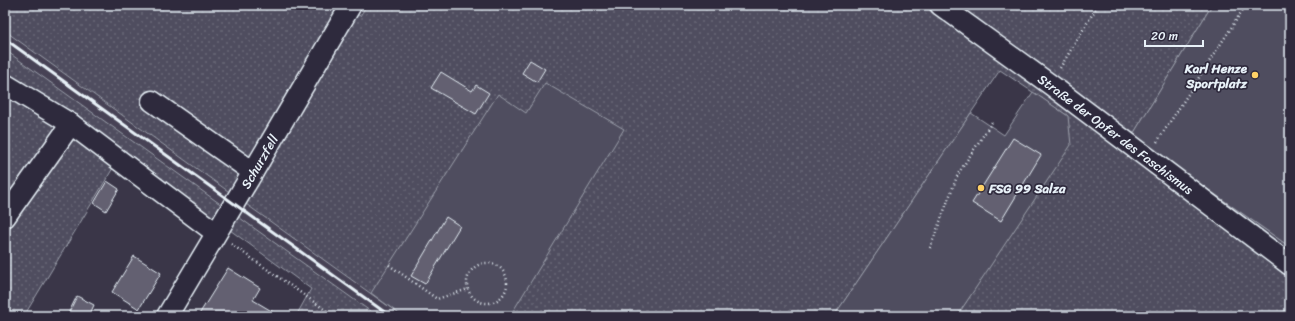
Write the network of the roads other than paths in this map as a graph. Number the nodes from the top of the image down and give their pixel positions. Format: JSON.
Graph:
{"nodes":[{"id":1,"x":351,"y":5,"type":"edge"},
{"id":2,"x":940,"y":5,"type":"edge"},
{"id":3,"x":5,"y":84,"type":"edge"},
{"id":4,"x":152,"y":101,"type":"dead end"},
{"id":5,"x":70,"y":124,"type":"junction"},
{"id":6,"x":253,"y":172,"type":"junction"},
{"id":7,"x":5,"y":217,"type":"edge"},
{"id":8,"x":216,"y":233,"type":"junction"},
{"id":9,"x":1290,"y":265,"type":"edge"},
{"id":10,"x":166,"y":316,"type":"edge"}],
"edges":[{"from":1,"to":6,"type":"street","name":"Schurzfell"},
{"from":2,"to":9,"type":"street","name":"Straße der Opfer des Faschismus"},
{"from":3,"to":5,"type":"street"},
{"from":4,"to":6,"type":"street"},
{"from":5,"to":7,"type":"street"},
{"from":5,"to":8,"type":"street"},
{"from":6,"to":8,"type":"street","name":"Schurzfell"},
{"from":8,"to":10,"type":"street","name":"Schurzfell"}]}
